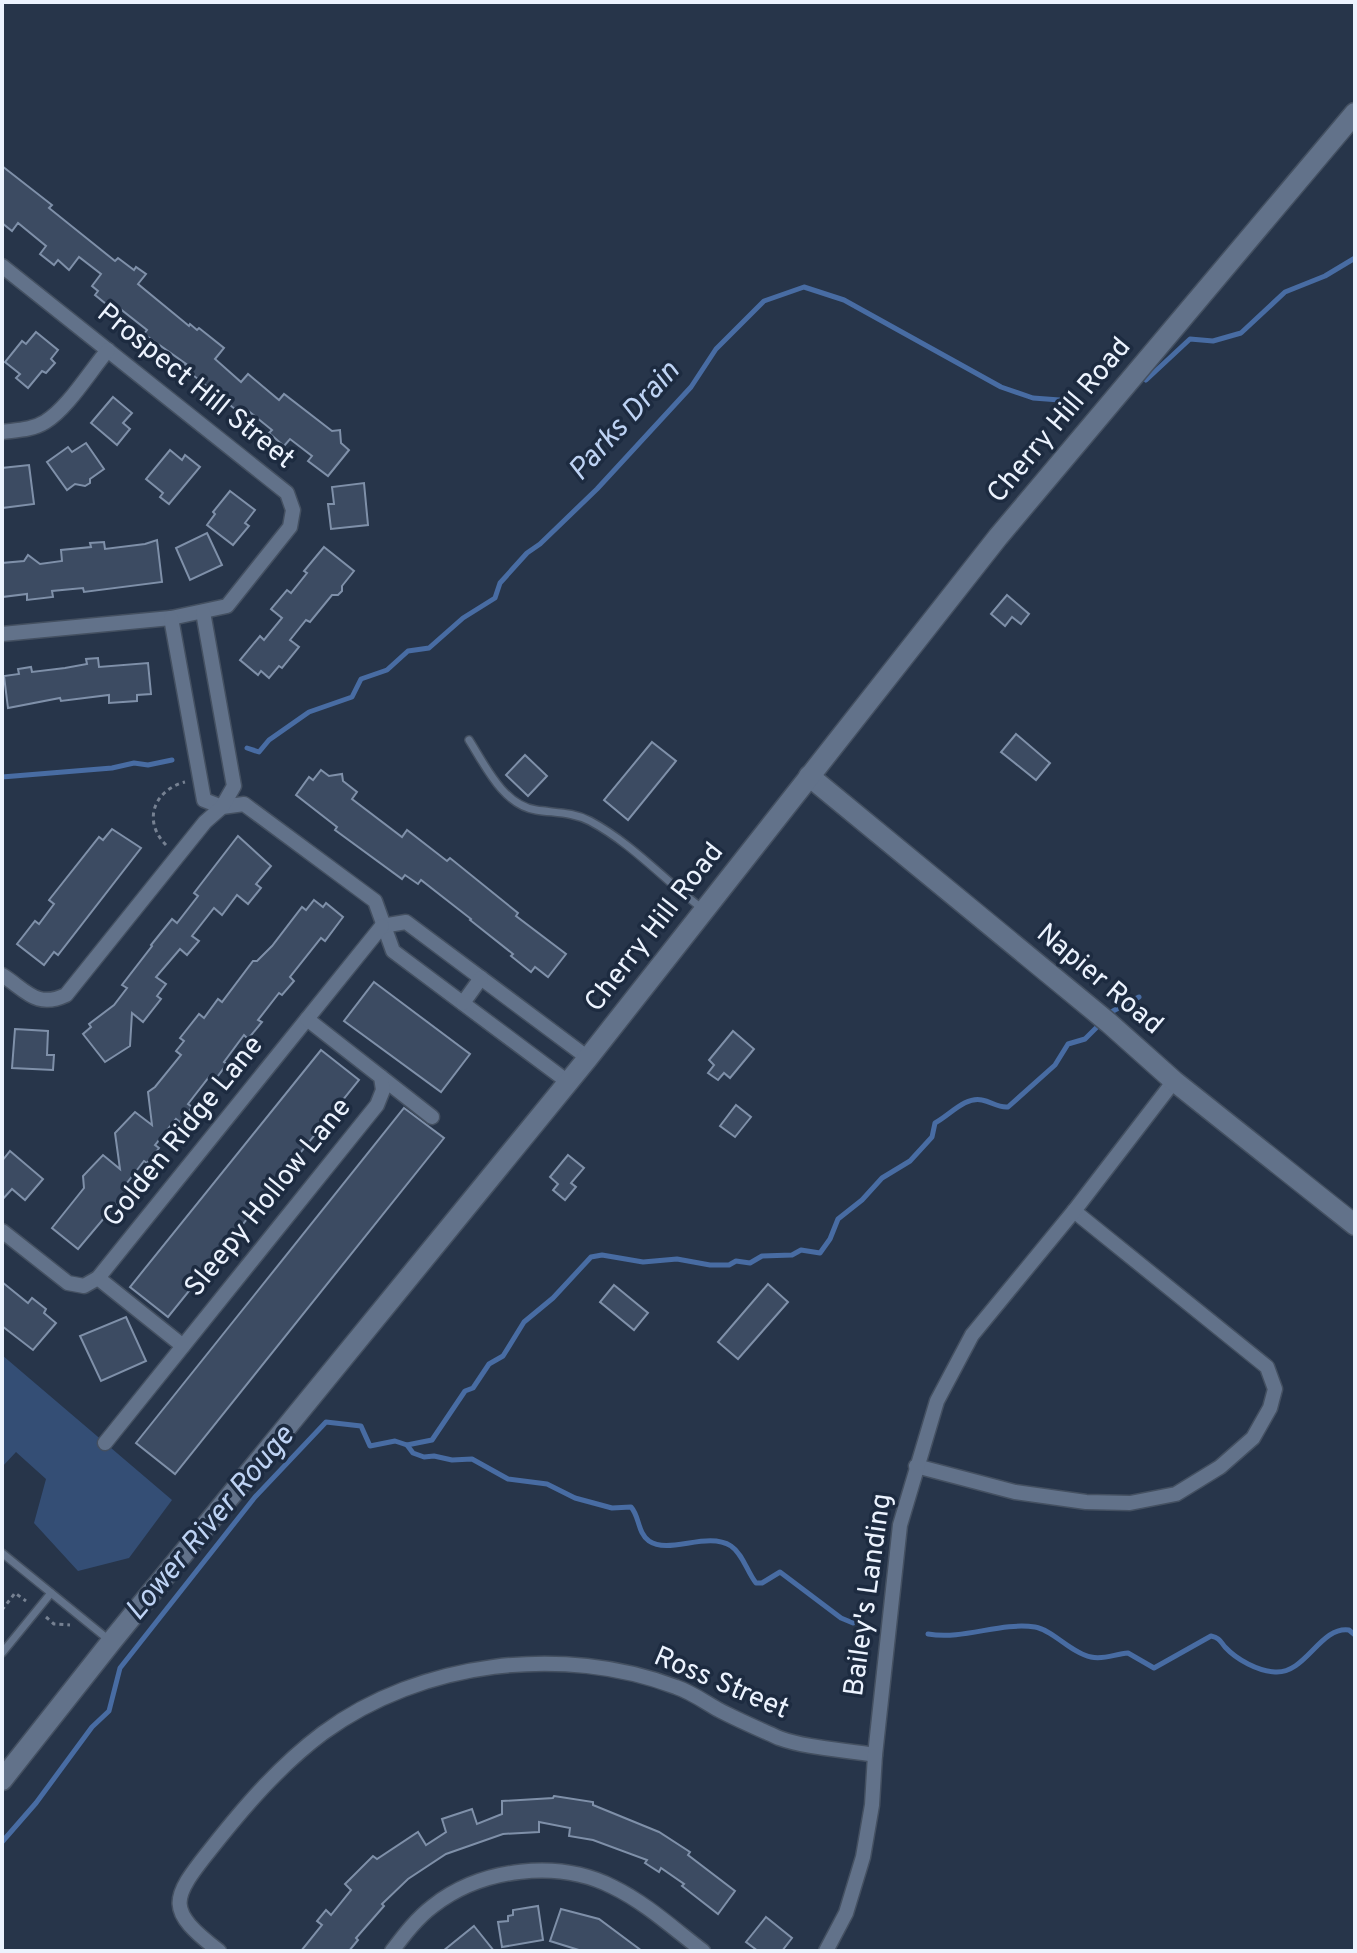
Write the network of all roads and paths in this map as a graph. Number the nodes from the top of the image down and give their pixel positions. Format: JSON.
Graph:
{"nodes":[{"id":1,"x":1355,"y":113,"type":"edge"},
{"id":2,"x":2,"y":266,"type":"edge"},
{"id":3,"x":108,"y":350,"type":"junction"},
{"id":4,"x":2,"y":432,"type":"edge"},
{"id":5,"x":203,"y":612,"type":"junction"},
{"id":6,"x":171,"y":618,"type":"junction"},
{"id":7,"x":2,"y":634,"type":"edge"},
{"id":8,"x":469,"y":740,"type":"dead end"},
{"id":9,"x":809,"y":776,"type":"junction"},
{"id":10,"x":192,"y":780,"type":"dead end"},
{"id":11,"x":222,"y":807,"type":"junction"},
{"id":12,"x":172,"y":850,"type":"dead end"},
{"id":13,"x":705,"y":910,"type":"junction"},
{"id":14,"x":382,"y":926,"type":"junction"},
{"id":15,"x":2,"y":975,"type":"edge"},
{"id":16,"x":481,"y":978,"type":"junction"},
{"id":17,"x":463,"y":1003,"type":"junction"},
{"id":18,"x":307,"y":1019,"type":"junction"},
{"id":19,"x":588,"y":1058,"type":"junction"},
{"id":20,"x":381,"y":1077,"type":"junction"},
{"id":21,"x":1174,"y":1081,"type":"junction"},
{"id":22,"x":568,"y":1082,"type":"junction"},
{"id":23,"x":432,"y":1117,"type":"dead end"},
{"id":24,"x":1074,"y":1211,"type":"junction"},
{"id":25,"x":1355,"y":1225,"type":"edge"},
{"id":26,"x":2,"y":1231,"type":"edge"},
{"id":27,"x":98,"y":1278,"type":"junction"},
{"id":28,"x":183,"y":1346,"type":"junction"},
{"id":29,"x":105,"y":1443,"type":"dead end"},
{"id":30,"x":916,"y":1466,"type":"junction"},
{"id":31,"x":2,"y":1553,"type":"edge"},
{"id":32,"x":51,"y":1593,"type":"junction"},
{"id":33,"x":26,"y":1601,"type":"dead end"},
{"id":34,"x":2,"y":1610,"type":"edge"},
{"id":35,"x":46,"y":1617,"type":"dead end"},
{"id":36,"x":79,"y":1632,"type":"dead end"},
{"id":37,"x":111,"y":1642,"type":"junction"},
{"id":38,"x":2,"y":1653,"type":"edge"},
{"id":39,"x":875,"y":1755,"type":"junction"},
{"id":40,"x":2,"y":1780,"type":"edge"},
{"id":41,"x":219,"y":1951,"type":"edge"},
{"id":42,"x":392,"y":1951,"type":"edge"},
{"id":43,"x":703,"y":1951,"type":"edge"},
{"id":44,"x":826,"y":1951,"type":"edge"}],
"edges":[{"from":1,"to":9,"type":"street","name":"Cherry Hill Road"},
{"from":2,"to":3,"type":"street","name":"Prospect Hill Street"},
{"from":3,"to":4,"type":"street"},
{"from":3,"to":5,"type":"street","name":"Prospect Hill Street"},
{"from":5,"to":6,"type":"street"},
{"from":5,"to":11,"type":"street"},
{"from":6,"to":7,"type":"street"},
{"from":6,"to":11,"type":"street"},
{"from":8,"to":13,"type":"lane"},
{"from":9,"to":13,"type":"street","name":"Cherry Hill Road"},
{"from":9,"to":21,"type":"street","name":"Napier Road"},
{"from":10,"to":12,"type":"path"},
{"from":11,"to":14,"type":"street"},
{"from":11,"to":15,"type":"street"},
{"from":13,"to":19,"type":"street","name":"Cherry Hill Road"},
{"from":14,"to":16,"type":"street"},
{"from":14,"to":17,"type":"street"},
{"from":14,"to":18,"type":"street","name":"Golden Ridge Lane"},
{"from":16,"to":17,"type":"street"},
{"from":16,"to":19,"type":"street"},
{"from":17,"to":22,"type":"street"},
{"from":18,"to":20,"type":"street","name":"Sleepy Hollow Lane"},
{"from":18,"to":27,"type":"street","name":"Golden Ridge Lane"},
{"from":19,"to":22,"type":"street","name":"Cherry Hill Road"},
{"from":20,"to":23,"type":"street","name":"Sleepy Hollow Lane"},
{"from":20,"to":28,"type":"street","name":"Sleepy Hollow Lane"},
{"from":21,"to":24,"type":"street","name":"Bailey's Landing"},
{"from":21,"to":25,"type":"street","name":"Napier Road"},
{"from":22,"to":37,"type":"street","name":"Cherry Hill Road"},
{"from":24,"to":30,"type":"street","name":"Bailey's Landing"},
{"from":24,"to":30,"type":"street"},
{"from":26,"to":27,"type":"street"},
{"from":27,"to":28,"type":"street"},
{"from":28,"to":29,"type":"street","name":"Sleepy Hollow Lane"},
{"from":30,"to":39,"type":"street","name":"Bailey's Landing"},
{"from":31,"to":32,"type":"lane"},
{"from":32,"to":37,"type":"lane"},
{"from":32,"to":38,"type":"lane"},
{"from":33,"to":34,"type":"path"},
{"from":35,"to":36,"type":"path"},
{"from":37,"to":40,"type":"street","name":"Cherry Hill Road"},
{"from":39,"to":41,"type":"street","name":"Ross Street"},
{"from":39,"to":44,"type":"street","name":"Bailey's Landing"},
{"from":42,"to":43,"type":"street"}]}
